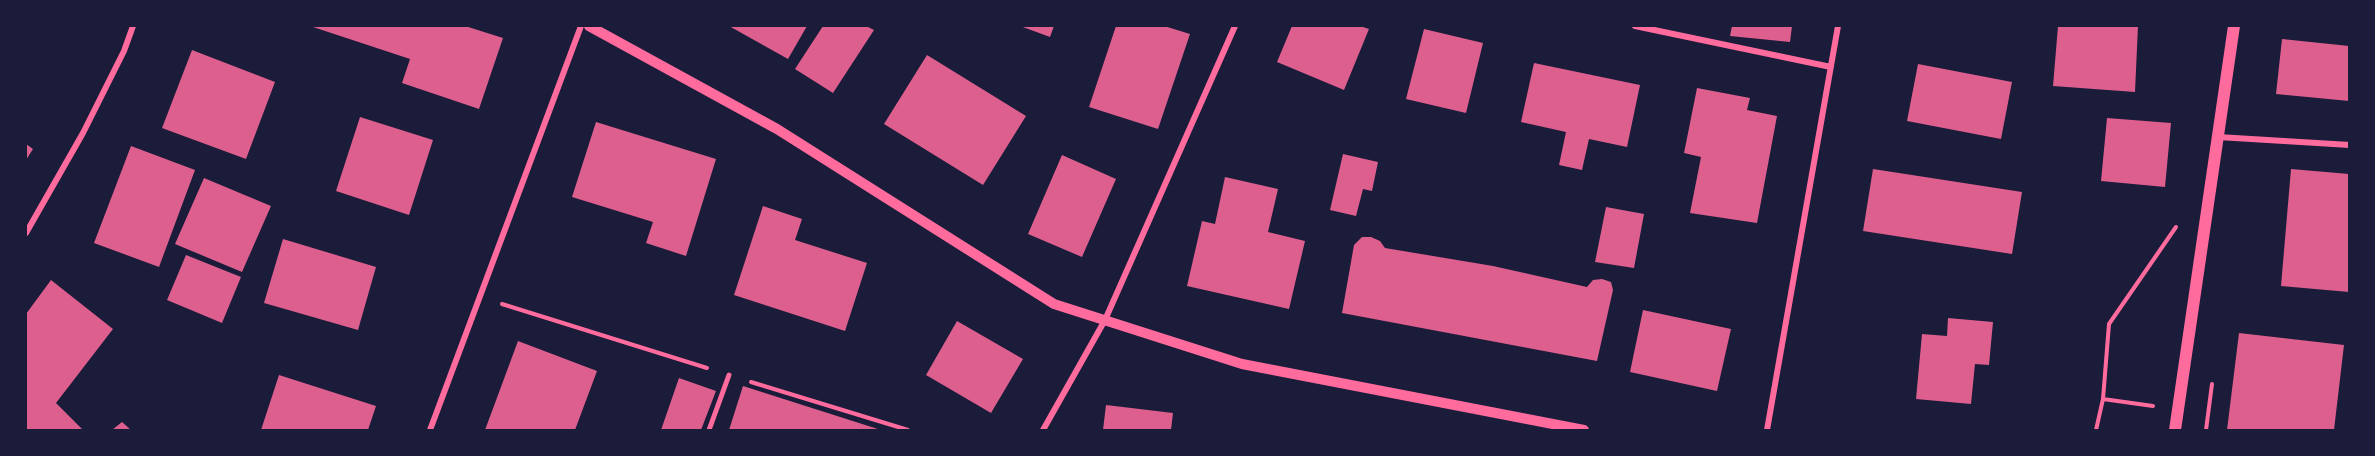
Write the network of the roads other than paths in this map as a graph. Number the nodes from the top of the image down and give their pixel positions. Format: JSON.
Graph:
{"nodes":[{"id":1,"x":133,"y":26,"type":"edge"},
{"id":2,"x":581,"y":26,"type":"edge"},
{"id":3,"x":589,"y":26,"type":"edge"},
{"id":4,"x":1235,"y":26,"type":"edge"},
{"id":5,"x":1635,"y":26,"type":"edge"},
{"id":6,"x":1838,"y":26,"type":"edge"},
{"id":7,"x":2234,"y":26,"type":"edge"},
{"id":8,"x":1831,"y":67,"type":"junction"},
{"id":9,"x":2218,"y":137,"type":"junction"},
{"id":10,"x":2349,"y":145,"type":"edge"},
{"id":11,"x":26,"y":233,"type":"edge"},
{"id":12,"x":1105,"y":320,"type":"junction"},
{"id":13,"x":729,"y":375,"type":"road end"},
{"id":14,"x":430,"y":430,"type":"edge"},
{"id":15,"x":710,"y":430,"type":"edge"},
{"id":16,"x":1043,"y":430,"type":"edge"},
{"id":17,"x":1584,"y":430,"type":"edge"},
{"id":18,"x":1767,"y":430,"type":"edge"},
{"id":19,"x":2175,"y":430,"type":"edge"}],
"edges":[{"from":1,"to":11,"type":"street"},
{"from":2,"to":14,"type":"street"},
{"from":3,"to":12,"type":"street"},
{"from":4,"to":12,"type":"street"},
{"from":5,"to":8,"type":"street"},
{"from":6,"to":8,"type":"street"},
{"from":7,"to":9,"type":"main road"},
{"from":8,"to":18,"type":"street"},
{"from":9,"to":10,"type":"street"},
{"from":9,"to":19,"type":"main road"},
{"from":12,"to":16,"type":"street"},
{"from":12,"to":17,"type":"street"},
{"from":13,"to":15,"type":"street"}]}
